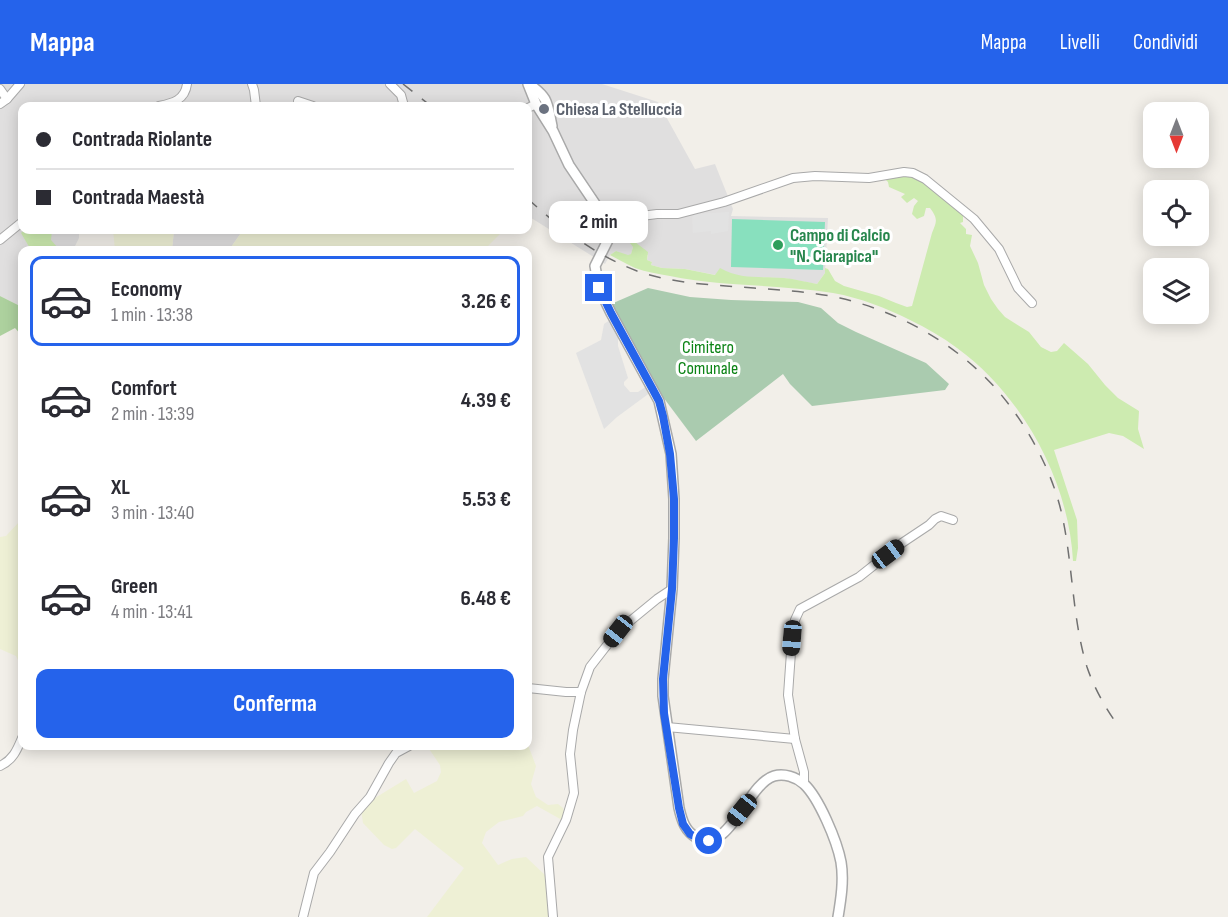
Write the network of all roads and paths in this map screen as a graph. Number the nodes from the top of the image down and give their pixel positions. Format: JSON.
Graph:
{"nodes":[{"id":1,"x":20,"y":84,"type":"edge"},
{"id":2,"x":187,"y":84,"type":"edge"},
{"id":3,"x":252,"y":84,"type":"edge"},
{"id":4,"x":390,"y":84,"type":"edge"},
{"id":5,"x":528,"y":84,"type":"edge"},
{"id":6,"x":0,"y":89,"type":"edge"},
{"id":7,"x":4,"y":101,"type":"edge"},
{"id":8,"x":298,"y":101,"type":"dead end"},
{"id":9,"x":173,"y":102,"type":"edge"},
{"id":10,"x":256,"y":102,"type":"edge"},
{"id":11,"x":301,"y":102,"type":"edge"},
{"id":12,"x":403,"y":102,"type":"edge"},
{"id":13,"x":531,"y":102,"type":"edge"},
{"id":14,"x":532,"y":106,"type":"edge"},
{"id":15,"x":553,"y":131,"type":"junction"},
{"id":16,"x":606,"y":220,"type":"junction"},
{"id":17,"x":18,"y":225,"type":"edge"},
{"id":18,"x":0,"y":240,"type":"edge"},
{"id":19,"x":1032,"y":303,"type":"dead end"},
{"id":20,"x":953,"y":520,"type":"dead end"},
{"id":21,"x":672,"y":589,"type":"junction"},
{"id":22,"x":532,"y":688,"type":"edge"},
{"id":23,"x":581,"y":692,"type":"junction"},
{"id":24,"x":667,"y":728,"type":"junction"},
{"id":25,"x":795,"y":739,"type":"junction"},
{"id":26,"x":18,"y":748,"type":"edge"},
{"id":27,"x":402,"y":750,"type":"edge"},
{"id":28,"x":0,"y":766,"type":"edge"},
{"id":29,"x":804,"y":784,"type":"junction"},
{"id":30,"x":303,"y":917,"type":"edge"},
{"id":31,"x":553,"y":917,"type":"edge"},
{"id":32,"x":838,"y":917,"type":"edge"}],
"edges":[{"from":1,"to":7,"type":"street"},
{"from":2,"to":9,"type":"street"},
{"from":3,"to":10,"type":"street"},
{"from":4,"to":12,"type":"street"},
{"from":5,"to":13,"type":"street"},
{"from":5,"to":15,"type":"street"},
{"from":6,"to":7,"type":"street"},
{"from":8,"to":11,"type":"street"},
{"from":14,"to":15,"type":"street"},
{"from":15,"to":16,"type":"street"},
{"from":16,"to":19,"type":"street"},
{"from":16,"to":21,"type":"street"},
{"from":17,"to":18,"type":"street"},
{"from":20,"to":25,"type":"street"},
{"from":21,"to":23,"type":"street"},
{"from":21,"to":24,"type":"street"},
{"from":22,"to":23,"type":"street"},
{"from":23,"to":31,"type":"street"},
{"from":24,"to":25,"type":"street"},
{"from":24,"to":29,"type":"street"},
{"from":25,"to":29,"type":"street"},
{"from":26,"to":28,"type":"street"},
{"from":27,"to":30,"type":"street"},
{"from":29,"to":32,"type":"street"}]}
